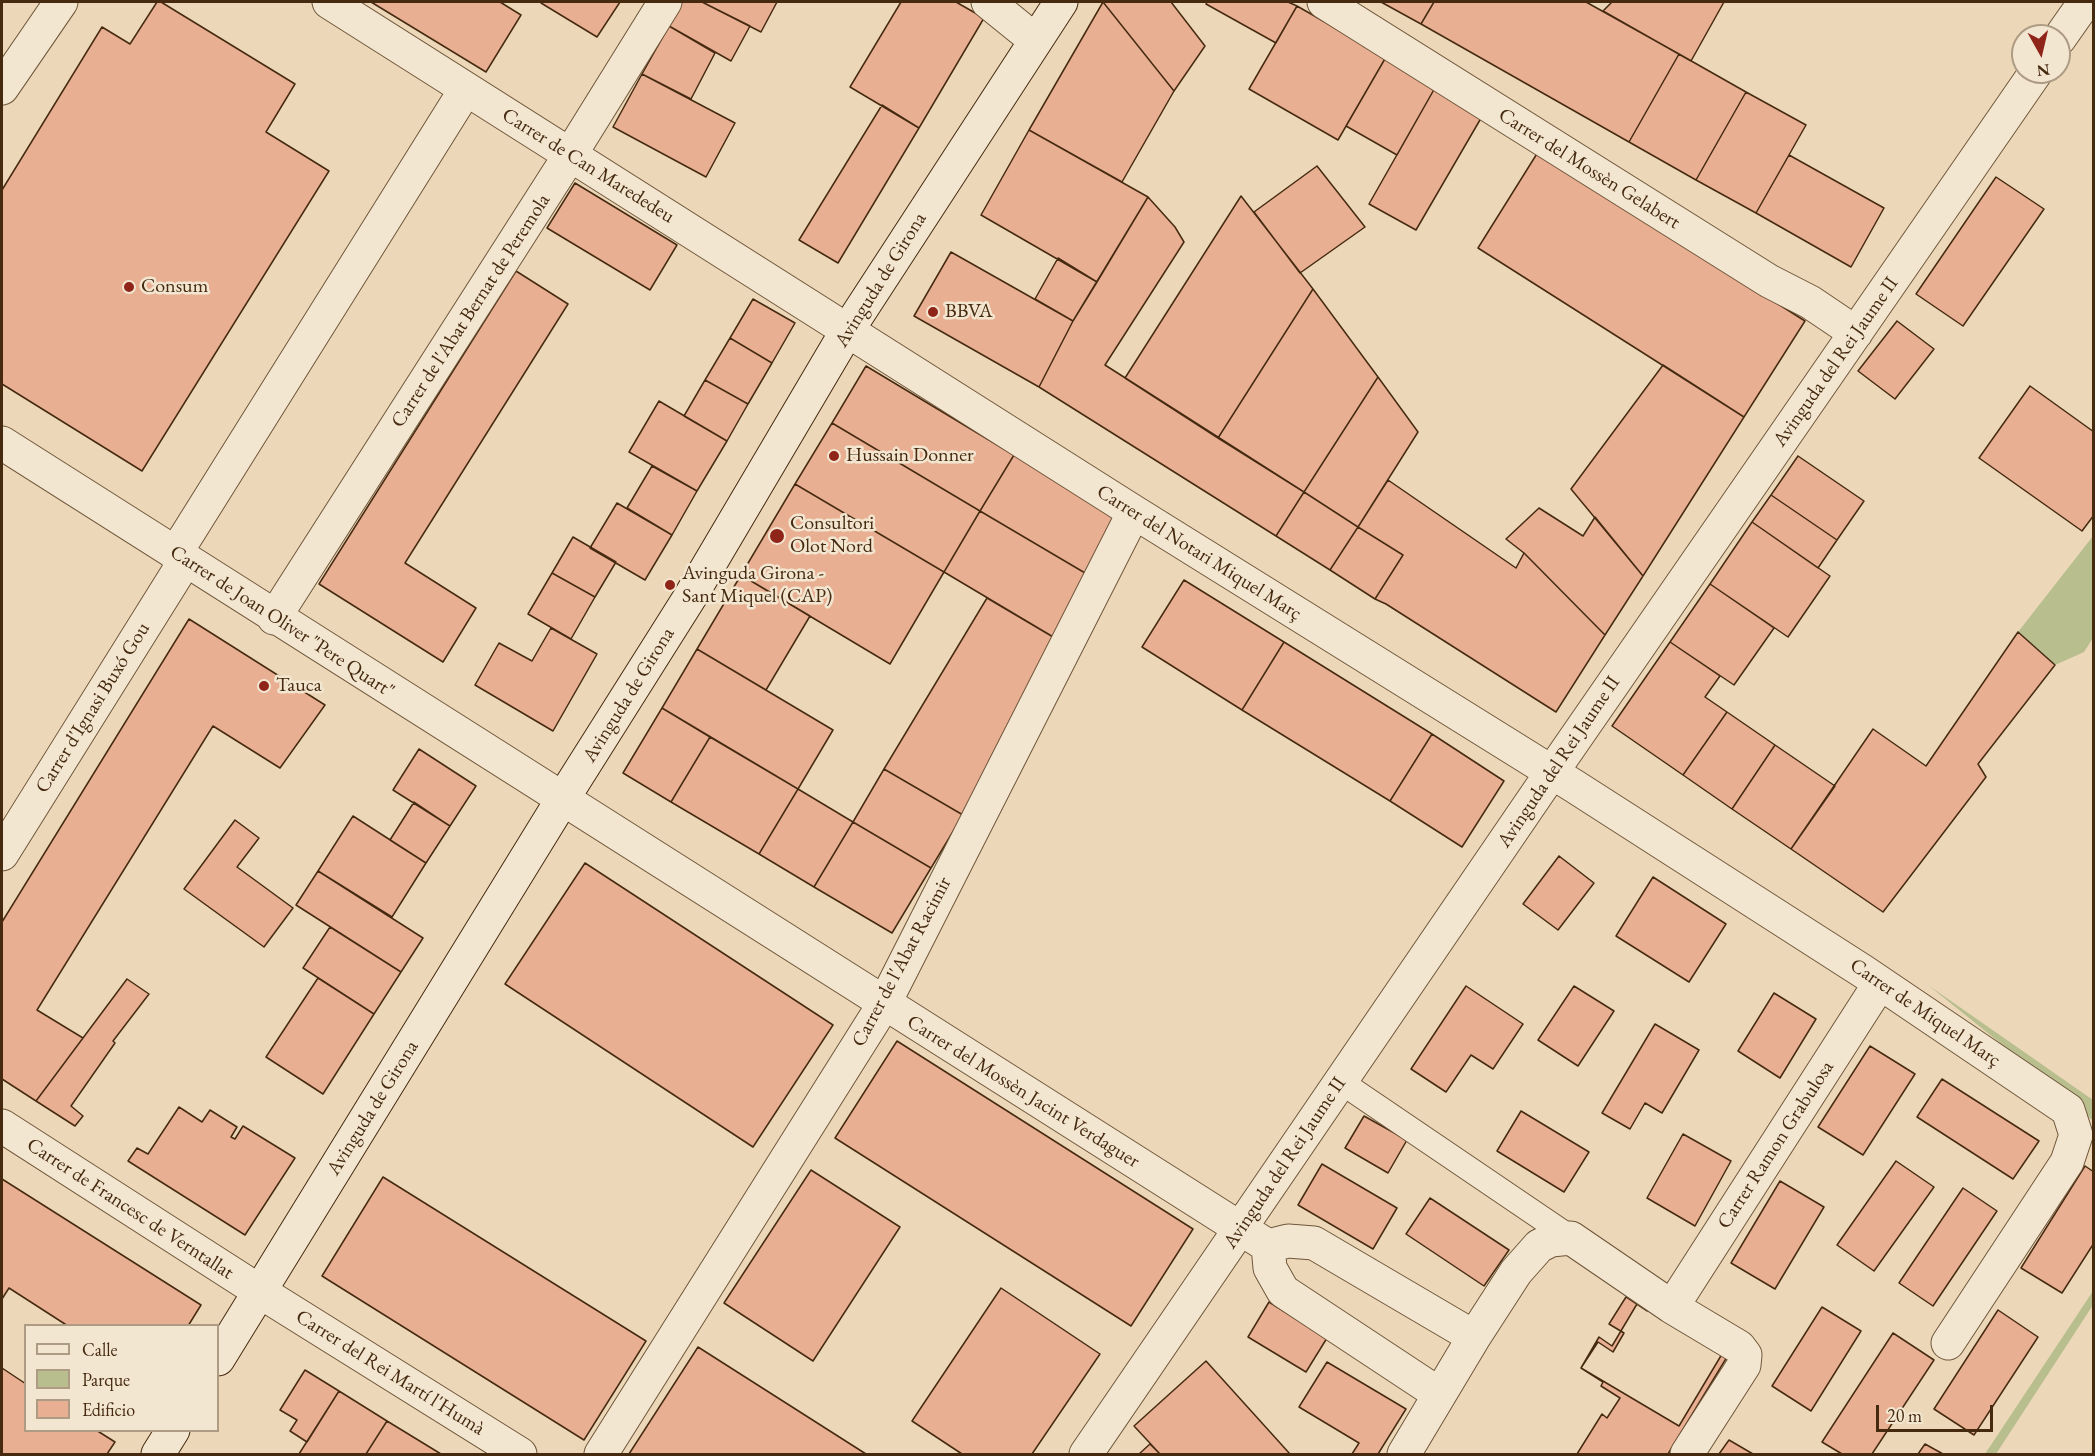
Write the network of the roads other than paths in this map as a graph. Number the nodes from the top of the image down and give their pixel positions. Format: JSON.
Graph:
{"nodes":[{"id":1,"x":62,"y":2,"type":"edge"},
{"id":2,"x":328,"y":2,"type":"edge"},
{"id":3,"x":665,"y":2,"type":"edge"},
{"id":4,"x":988,"y":2,"type":"edge"},
{"id":5,"x":1061,"y":2,"type":"edge"},
{"id":6,"x":1324,"y":2,"type":"edge"},
{"id":7,"x":2085,"y":2,"type":"edge"},
{"id":8,"x":2070,"y":24,"type":"edge"},
{"id":9,"x":1035,"y":40,"type":"junction"},
{"id":10,"x":2028,"y":84,"type":"edge"},
{"id":11,"x":2,"y":88,"type":"edge"},
{"id":12,"x":466,"y":89,"type":"junction"},
{"id":13,"x":570,"y":155,"type":"junction"},
{"id":14,"x":847,"y":331,"type":"junction"},
{"id":15,"x":1856,"y":333,"type":"junction"},
{"id":16,"x":2,"y":443,"type":"edge"},
{"id":17,"x":1134,"y":512,"type":"junction"},
{"id":18,"x":180,"y":558,"type":"junction"},
{"id":19,"x":274,"y":618,"type":"junction"},
{"id":20,"x":1552,"y":772,"type":"junction"},
{"id":21,"x":562,"y":801,"type":"junction"},
{"id":22,"x":2,"y":854,"type":"edge"},
{"id":23,"x":1880,"y":982,"type":"junction"},
{"id":24,"x":884,"y":1004,"type":"junction"},
{"id":25,"x":1341,"y":1082,"type":"junction"},
{"id":26,"x":2,"y":1126,"type":"edge"},
{"id":27,"x":1240,"y":1229,"type":"junction"},
{"id":28,"x":1571,"y":1238,"type":"junction"},
{"id":29,"x":1268,"y":1246,"type":"junction"},
{"id":30,"x":260,"y":1291,"type":"junction"},
{"id":31,"x":1672,"y":1307,"type":"junction"},
{"id":32,"x":1474,"y":1337,"type":"junction"},
{"id":33,"x":1948,"y":1344,"type":"dead end"},
{"id":34,"x":219,"y":1357,"type":"edge"},
{"id":35,"x":1439,"y":1394,"type":"junction"},
{"id":36,"x":172,"y":1432,"type":"edge"},
{"id":37,"x":158,"y":1455,"type":"edge"},
{"id":38,"x":520,"y":1455,"type":"edge"},
{"id":39,"x":601,"y":1455,"type":"edge"},
{"id":40,"x":1086,"y":1455,"type":"edge"},
{"id":41,"x":1404,"y":1455,"type":"edge"},
{"id":42,"x":1688,"y":1455,"type":"edge"}],
"edges":[{"from":1,"to":11,"type":"street"},
{"from":2,"to":12,"type":"street","name":"Carrer de Can Marededeu"},
{"from":3,"to":13,"type":"street","name":"Carrer de l'Abat Bernat de Peremola"},
{"from":4,"to":9,"type":"street"},
{"from":5,"to":9,"type":"street","name":"Avinguda de Girona"},
{"from":6,"to":15,"type":"street","name":"Carrer del Mossèn Gelabert"},
{"from":7,"to":8,"type":"street"},
{"from":9,"to":14,"type":"street","name":"Avinguda de Girona"},
{"from":10,"to":15,"type":"street","name":"Avinguda del Rei Jaume II"},
{"from":12,"to":13,"type":"street","name":"Carrer de Can Marededeu"},
{"from":12,"to":18,"type":"street","name":"Carrer d'Ignasi Buxó Gou"},
{"from":13,"to":14,"type":"street","name":"Carrer de Can Marededeu"},
{"from":13,"to":19,"type":"street","name":"Carrer de l'Abat Bernat de Peremola"},
{"from":14,"to":17,"type":"street","name":"Carrer del Notari Miquel Març"},
{"from":14,"to":21,"type":"street","name":"Avinguda de Girona"},
{"from":15,"to":20,"type":"street","name":"Avinguda del Rei Jaume II"},
{"from":16,"to":18,"type":"street","name":"Carrer de Joan Oliver \"Pere Quart\""},
{"from":17,"to":20,"type":"street","name":"Carrer del Notari Miquel Març"},
{"from":17,"to":24,"type":"street","name":"Carrer de l'Abat Racimir"},
{"from":18,"to":19,"type":"street","name":"Carrer de Joan Oliver \"Pere Quart\""},
{"from":18,"to":22,"type":"street","name":"Carrer d'Ignasi Buxó Gou"},
{"from":19,"to":21,"type":"street","name":"Carrer de Joan Oliver \"Pere Quart\""},
{"from":20,"to":23,"type":"street","name":"Carrer de Miquel Març"},
{"from":20,"to":25,"type":"street","name":"Avinguda del Rei Jaume II"},
{"from":21,"to":24,"type":"street","name":"Carrer del Mossèn Jacint Verdaguer"},
{"from":21,"to":30,"type":"street","name":"Avinguda de Girona"},
{"from":23,"to":31,"type":"street","name":"Carrer Ramon Grabulosa"},
{"from":23,"to":33,"type":"street","name":"Carrer de Miquel Març"},
{"from":24,"to":27,"type":"street","name":"Carrer del Mossèn Jacint Verdaguer"},
{"from":24,"to":39,"type":"street","name":"Carrer de l'Abat Racimir"},
{"from":25,"to":27,"type":"street","name":"Avinguda del Rei Jaume II"},
{"from":25,"to":28,"type":"lane"},
{"from":26,"to":30,"type":"street","name":"Carrer de Francesc de Verntallat"},
{"from":27,"to":29,"type":"street","name":"Carrer del Mossèn Jacint Verdaguer"},
{"from":27,"to":40,"type":"street","name":"Avinguda del Rei Jaume II"},
{"from":28,"to":31,"type":"street"},
{"from":28,"to":32,"type":"street"},
{"from":29,"to":32,"type":"street"},
{"from":29,"to":35,"type":"street"},
{"from":30,"to":34,"type":"street","name":"Avinguda de Girona"},
{"from":30,"to":38,"type":"street","name":"Carrer del Rei Martí l'Humà"},
{"from":31,"to":42,"type":"street"},
{"from":32,"to":35,"type":"street"},
{"from":35,"to":41,"type":"street"},
{"from":36,"to":37,"type":"street"}]}
